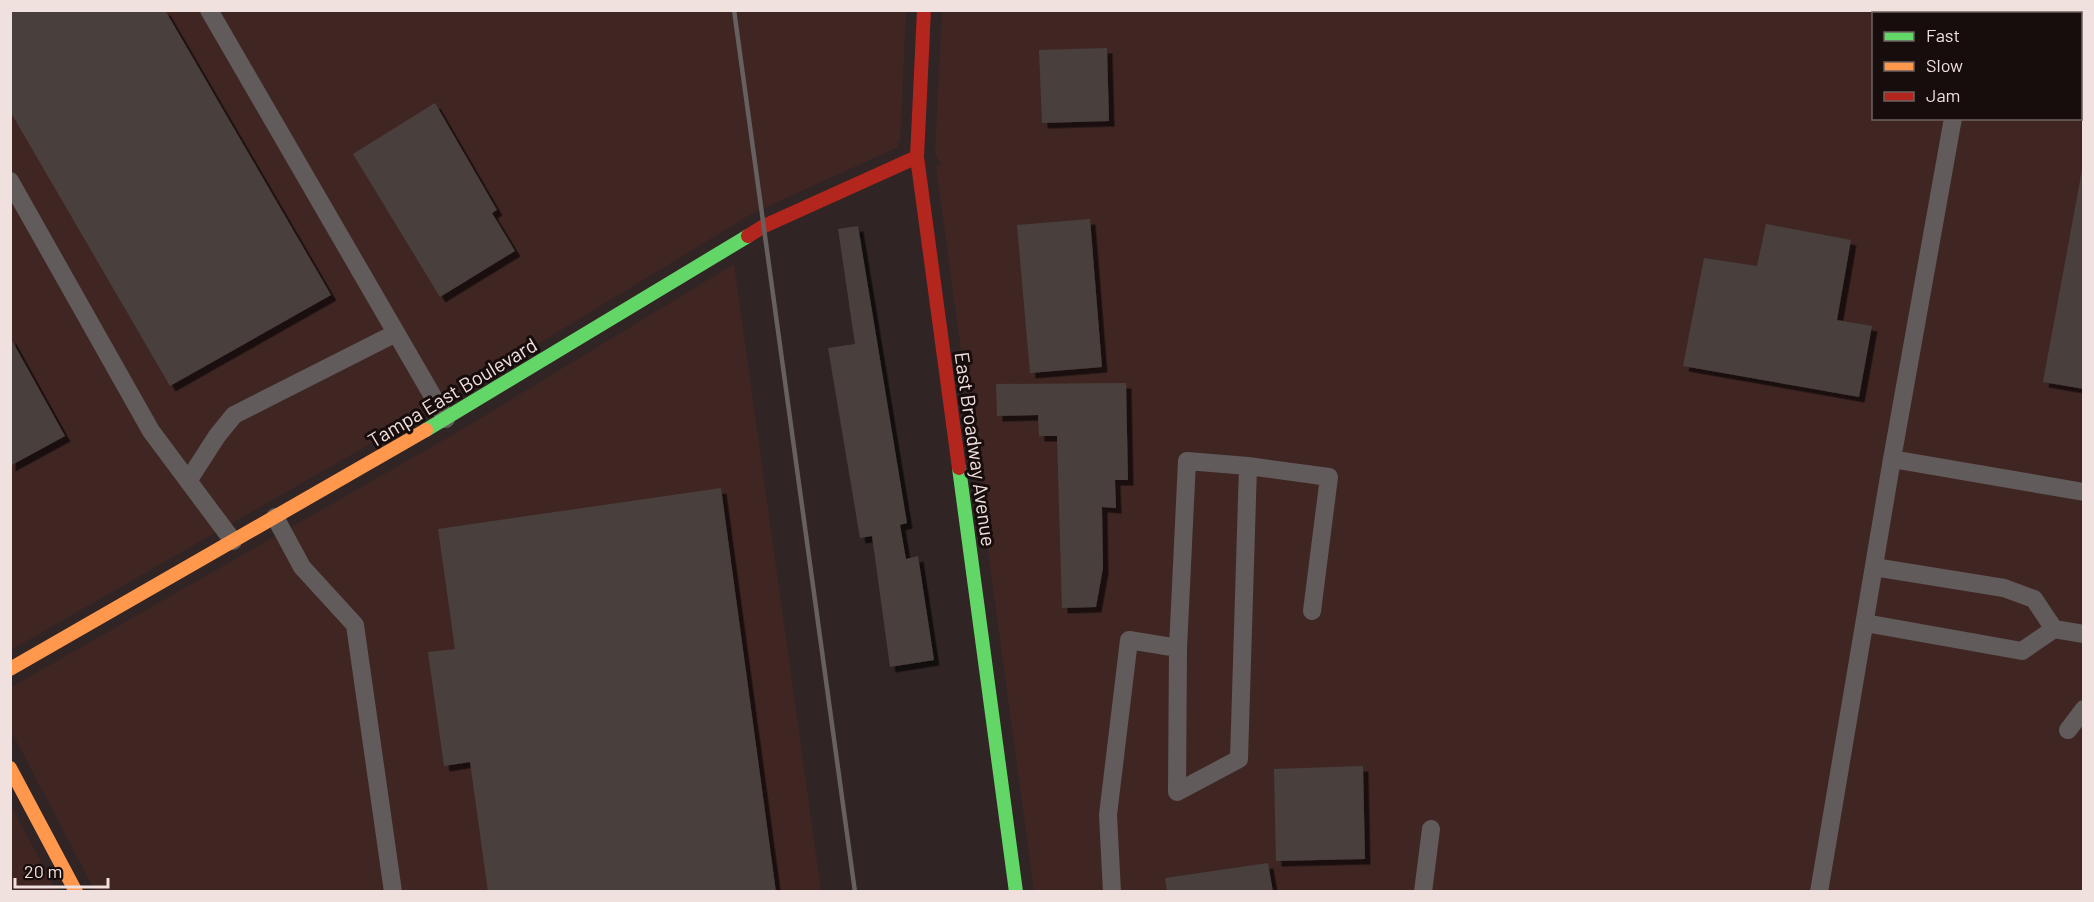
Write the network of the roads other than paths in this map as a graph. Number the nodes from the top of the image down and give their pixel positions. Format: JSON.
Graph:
{"nodes":[{"id":1,"x":209,"y":10,"type":"edge"},
{"id":2,"x":924,"y":10,"type":"edge"},
{"id":3,"x":1953,"y":120,"type":"edge"},
{"id":4,"x":917,"y":157,"type":"junction"},
{"id":5,"x":10,"y":181,"type":"edge"},
{"id":6,"x":396,"y":333,"type":"junction"},
{"id":7,"x":446,"y":419,"type":"junction"},
{"id":8,"x":1892,"y":459,"type":"junction"},
{"id":9,"x":1248,"y":466,"type":"junction"},
{"id":10,"x":188,"y":481,"type":"junction"},
{"id":11,"x":2084,"y":492,"type":"edge"},
{"id":12,"x":275,"y":517,"type":"junction"},
{"id":13,"x":233,"y":541,"type":"junction"},
{"id":14,"x":1874,"y":567,"type":"junction"},
{"id":15,"x":1312,"y":611,"type":"dead end"},
{"id":16,"x":1864,"y":623,"type":"junction"},
{"id":17,"x":2054,"y":629,"type":"junction"},
{"id":18,"x":2084,"y":634,"type":"edge"},
{"id":19,"x":1178,"y":648,"type":"junction"},
{"id":20,"x":10,"y":669,"type":"edge"},
{"id":21,"x":2084,"y":709,"type":"edge"},
{"id":22,"x":2068,"y":730,"type":"dead end"},
{"id":23,"x":10,"y":768,"type":"edge"},
{"id":24,"x":1431,"y":829,"type":"dead end"},
{"id":25,"x":76,"y":891,"type":"edge"},
{"id":26,"x":393,"y":891,"type":"edge"},
{"id":27,"x":1016,"y":891,"type":"edge"},
{"id":28,"x":1112,"y":891,"type":"edge"},
{"id":29,"x":1423,"y":891,"type":"edge"},
{"id":30,"x":1819,"y":891,"type":"edge"}],
"edges":[{"from":1,"to":6,"type":"lane"},
{"from":2,"to":4,"type":"main road","name":"East Broadway Avenue"},
{"from":3,"to":8,"type":"lane"},
{"from":4,"to":7,"type":"main road","name":"Tampa East Boulevard"},
{"from":4,"to":27,"type":"main road","name":"East Broadway Avenue"},
{"from":5,"to":10,"type":"lane"},
{"from":6,"to":7,"type":"lane"},
{"from":6,"to":10,"type":"lane"},
{"from":7,"to":12,"type":"main road","name":"Tampa East Boulevard"},
{"from":8,"to":11,"type":"lane"},
{"from":8,"to":14,"type":"lane"},
{"from":9,"to":15,"type":"lane"},
{"from":9,"to":19,"type":"lane"},
{"from":9,"to":19,"type":"lane"},
{"from":10,"to":13,"type":"lane"},
{"from":12,"to":13,"type":"main road","name":"Tampa East Boulevard"},
{"from":12,"to":26,"type":"lane"},
{"from":13,"to":20,"type":"main road","name":"Tampa East Boulevard"},
{"from":14,"to":16,"type":"lane"},
{"from":14,"to":17,"type":"lane"},
{"from":16,"to":17,"type":"lane"},
{"from":16,"to":30,"type":"lane"},
{"from":17,"to":18,"type":"lane"},
{"from":19,"to":28,"type":"lane"},
{"from":21,"to":22,"type":"lane"},
{"from":23,"to":25,"type":"main road"},
{"from":24,"to":29,"type":"lane"}]}
